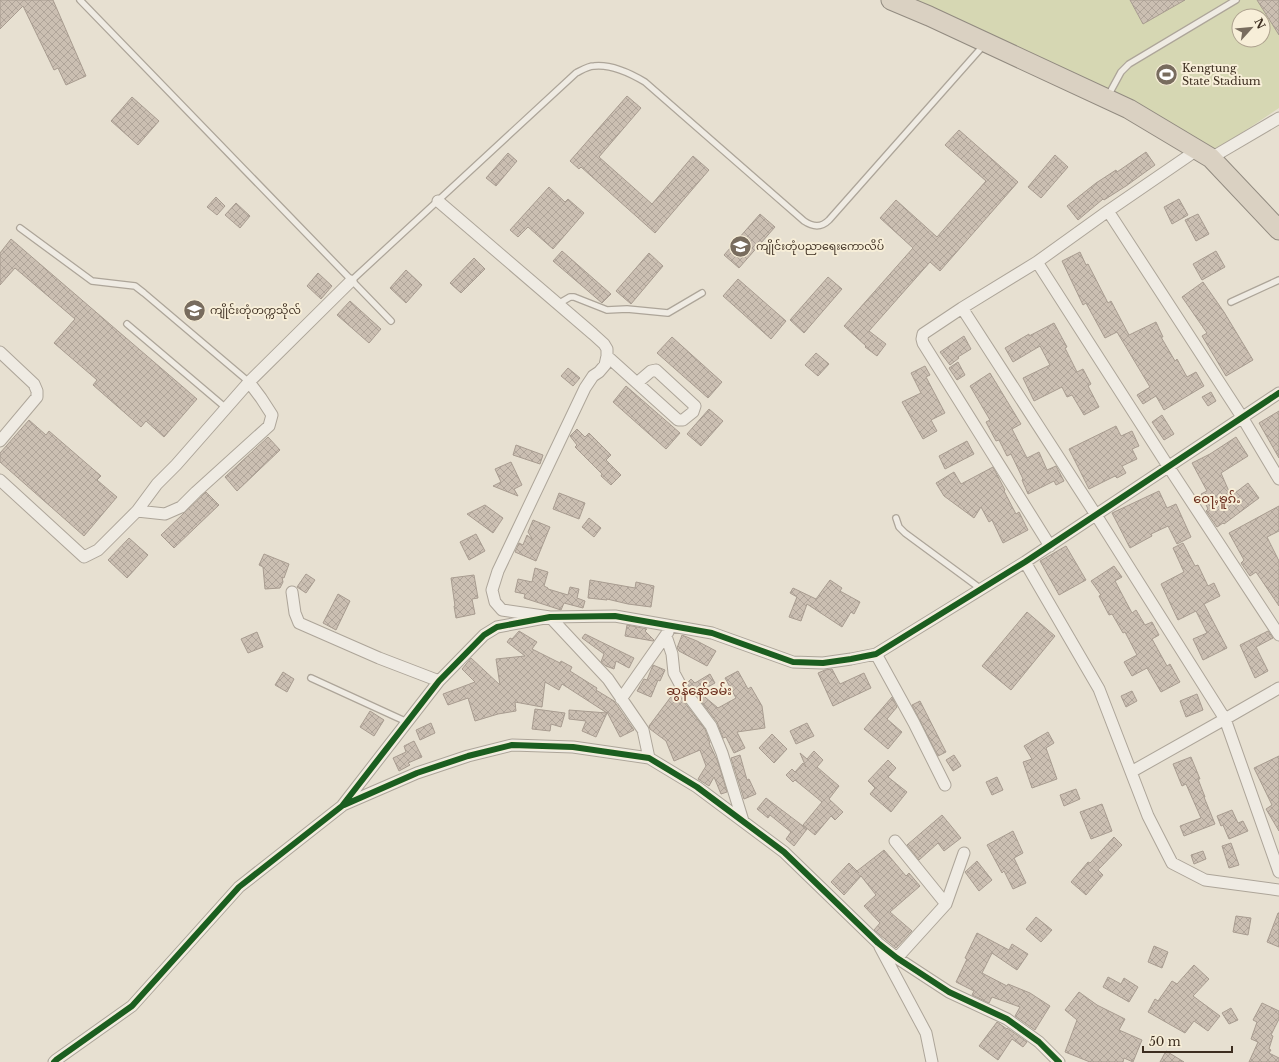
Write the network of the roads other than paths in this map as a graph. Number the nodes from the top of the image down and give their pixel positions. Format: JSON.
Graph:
{"nodes":[{"id":1,"x":80,"y":0,"type":"edge"},
{"id":2,"x":891,"y":0,"type":"edge"},
{"id":3,"x":1236,"y":0,"type":"edge"},
{"id":4,"x":986,"y":42,"type":"junction"},
{"id":5,"x":1107,"y":98,"type":"junction"},
{"id":6,"x":1279,"y":118,"type":"edge"},
{"id":7,"x":1204,"y":154,"type":"junction"},
{"id":8,"x":438,"y":201,"type":"junction"},
{"id":9,"x":1108,"y":211,"type":"junction"},
{"id":10,"x":20,"y":228,"type":"dead end"},
{"id":11,"x":1279,"y":230,"type":"edge"},
{"id":12,"x":1037,"y":262,"type":"junction"},
{"id":13,"x":1279,"y":280,"type":"edge"},
{"id":14,"x":351,"y":281,"type":"junction"},
{"id":15,"x":702,"y":293,"type":"dead end"},
{"id":16,"x":1231,"y":302,"type":"dead end"},
{"id":17,"x":558,"y":304,"type":"junction"},
{"id":18,"x":962,"y":308,"type":"junction"},
{"id":19,"x":391,"y":321,"type":"dead end"},
{"id":20,"x":127,"y":324,"type":"dead end"},
{"id":21,"x":0,"y":352,"type":"edge"},
{"id":22,"x":607,"y":356,"type":"junction"},
{"id":23,"x":249,"y":382,"type":"junction"},
{"id":24,"x":637,"y":383,"type":"junction"},
{"id":25,"x":1279,"y":393,"type":"edge"},
{"id":26,"x":226,"y":408,"type":"junction"},
{"id":27,"x":1242,"y":417,"type":"junction"},
{"id":28,"x":0,"y":441,"type":"edge"},
{"id":29,"x":1168,"y":466,"type":"junction"},
{"id":30,"x":1279,"y":479,"type":"edge"},
{"id":31,"x":0,"y":480,"type":"edge"},
{"id":32,"x":137,"y":512,"type":"junction"},
{"id":33,"x":1096,"y":515,"type":"junction"},
{"id":34,"x":896,"y":518,"type":"dead end"},
{"id":35,"x":1050,"y":546,"type":"junction"},
{"id":36,"x":1025,"y":562,"type":"junction"},
{"id":37,"x":981,"y":590,"type":"junction"},
{"id":38,"x":292,"y":592,"type":"dead end"},
{"id":39,"x":550,"y":617,"type":"junction"},
{"id":40,"x":673,"y":626,"type":"junction"},
{"id":41,"x":1279,"y":635,"type":"edge"},
{"id":42,"x":666,"y":636,"type":"junction"},
{"id":43,"x":876,"y":654,"type":"junction"},
{"id":44,"x":311,"y":678,"type":"dead end"},
{"id":45,"x":439,"y":681,"type":"junction"},
{"id":46,"x":1279,"y":688,"type":"edge"},
{"id":47,"x":621,"y":698,"type":"junction"},
{"id":48,"x":1225,"y":719,"type":"junction"},
{"id":49,"x":407,"y":722,"type":"junction"},
{"id":50,"x":649,"y":758,"type":"junction"},
{"id":51,"x":1131,"y":772,"type":"junction"},
{"id":52,"x":945,"y":785,"type":"dead end"},
{"id":53,"x":342,"y":806,"type":"junction"},
{"id":54,"x":743,"y":821,"type":"junction"},
{"id":55,"x":895,"y":841,"type":"dead end"},
{"id":56,"x":964,"y":853,"type":"dead end"},
{"id":57,"x":1279,"y":872,"type":"edge"},
{"id":58,"x":1279,"y":890,"type":"edge"},
{"id":59,"x":946,"y":904,"type":"junction"},
{"id":60,"x":878,"y":942,"type":"junction"},
{"id":61,"x":897,"y":958,"type":"junction"},
{"id":62,"x":54,"y":1062,"type":"edge"},
{"id":63,"x":932,"y":1062,"type":"edge"},
{"id":64,"x":1059,"y":1062,"type":"edge"}],
"edges":[{"from":1,"to":14,"type":"lane"},
{"from":2,"to":4,"type":"highway"},
{"from":3,"to":5,"type":"lane"},
{"from":4,"to":5,"type":"highway"},
{"from":4,"to":8,"type":"lane"},
{"from":5,"to":7,"type":"highway"},
{"from":6,"to":7,"type":"street"},
{"from":7,"to":9,"type":"street"},
{"from":7,"to":11,"type":"highway"},
{"from":8,"to":14,"type":"lane"},
{"from":8,"to":17,"type":"street"},
{"from":9,"to":12,"type":"street"},
{"from":9,"to":27,"type":"street"},
{"from":10,"to":23,"type":"lane"},
{"from":12,"to":18,"type":"street"},
{"from":12,"to":29,"type":"street"},
{"from":13,"to":16,"type":"lane"},
{"from":14,"to":19,"type":"lane"},
{"from":14,"to":23,"type":"street"},
{"from":15,"to":17,"type":"lane"},
{"from":17,"to":22,"type":"street"},
{"from":18,"to":33,"type":"street"},
{"from":18,"to":35,"type":"street"},
{"from":20,"to":26,"type":"lane"},
{"from":21,"to":28,"type":"street"},
{"from":22,"to":24,"type":"street"},
{"from":22,"to":39,"type":"street"},
{"from":23,"to":26,"type":"street"},
{"from":23,"to":32,"type":"street"},
{"from":24,"to":24,"type":"street"},
{"from":25,"to":27,"type":"street"},
{"from":26,"to":32,"type":"street"},
{"from":27,"to":29,"type":"street"},
{"from":27,"to":30,"type":"street"},
{"from":29,"to":33,"type":"street"},
{"from":29,"to":41,"type":"street"},
{"from":31,"to":32,"type":"street"},
{"from":33,"to":35,"type":"street"},
{"from":33,"to":48,"type":"street"},
{"from":34,"to":37,"type":"lane"},
{"from":35,"to":36,"type":"street"},
{"from":36,"to":37,"type":"street"},
{"from":36,"to":51,"type":"street"},
{"from":37,"to":43,"type":"street"},
{"from":38,"to":45,"type":"street"},
{"from":39,"to":40,"type":"street"},
{"from":39,"to":45,"type":"street"},
{"from":39,"to":47,"type":"street"},
{"from":40,"to":42,"type":"street"},
{"from":40,"to":43,"type":"street"},
{"from":42,"to":47,"type":"street"},
{"from":42,"to":54,"type":"street"},
{"from":43,"to":52,"type":"street"},
{"from":44,"to":49,"type":"lane"},
{"from":45,"to":49,"type":"street"},
{"from":46,"to":48,"type":"street"},
{"from":47,"to":50,"type":"street"},
{"from":48,"to":51,"type":"street"},
{"from":48,"to":57,"type":"street"},
{"from":49,"to":53,"type":"street"},
{"from":50,"to":53,"type":"street"},
{"from":50,"to":54,"type":"street"},
{"from":51,"to":58,"type":"street"},
{"from":53,"to":62,"type":"street"},
{"from":54,"to":60,"type":"street"},
{"from":55,"to":59,"type":"street"},
{"from":56,"to":59,"type":"street"},
{"from":59,"to":61,"type":"street"},
{"from":60,"to":61,"type":"street"},
{"from":60,"to":63,"type":"street"},
{"from":61,"to":64,"type":"street"}]}
